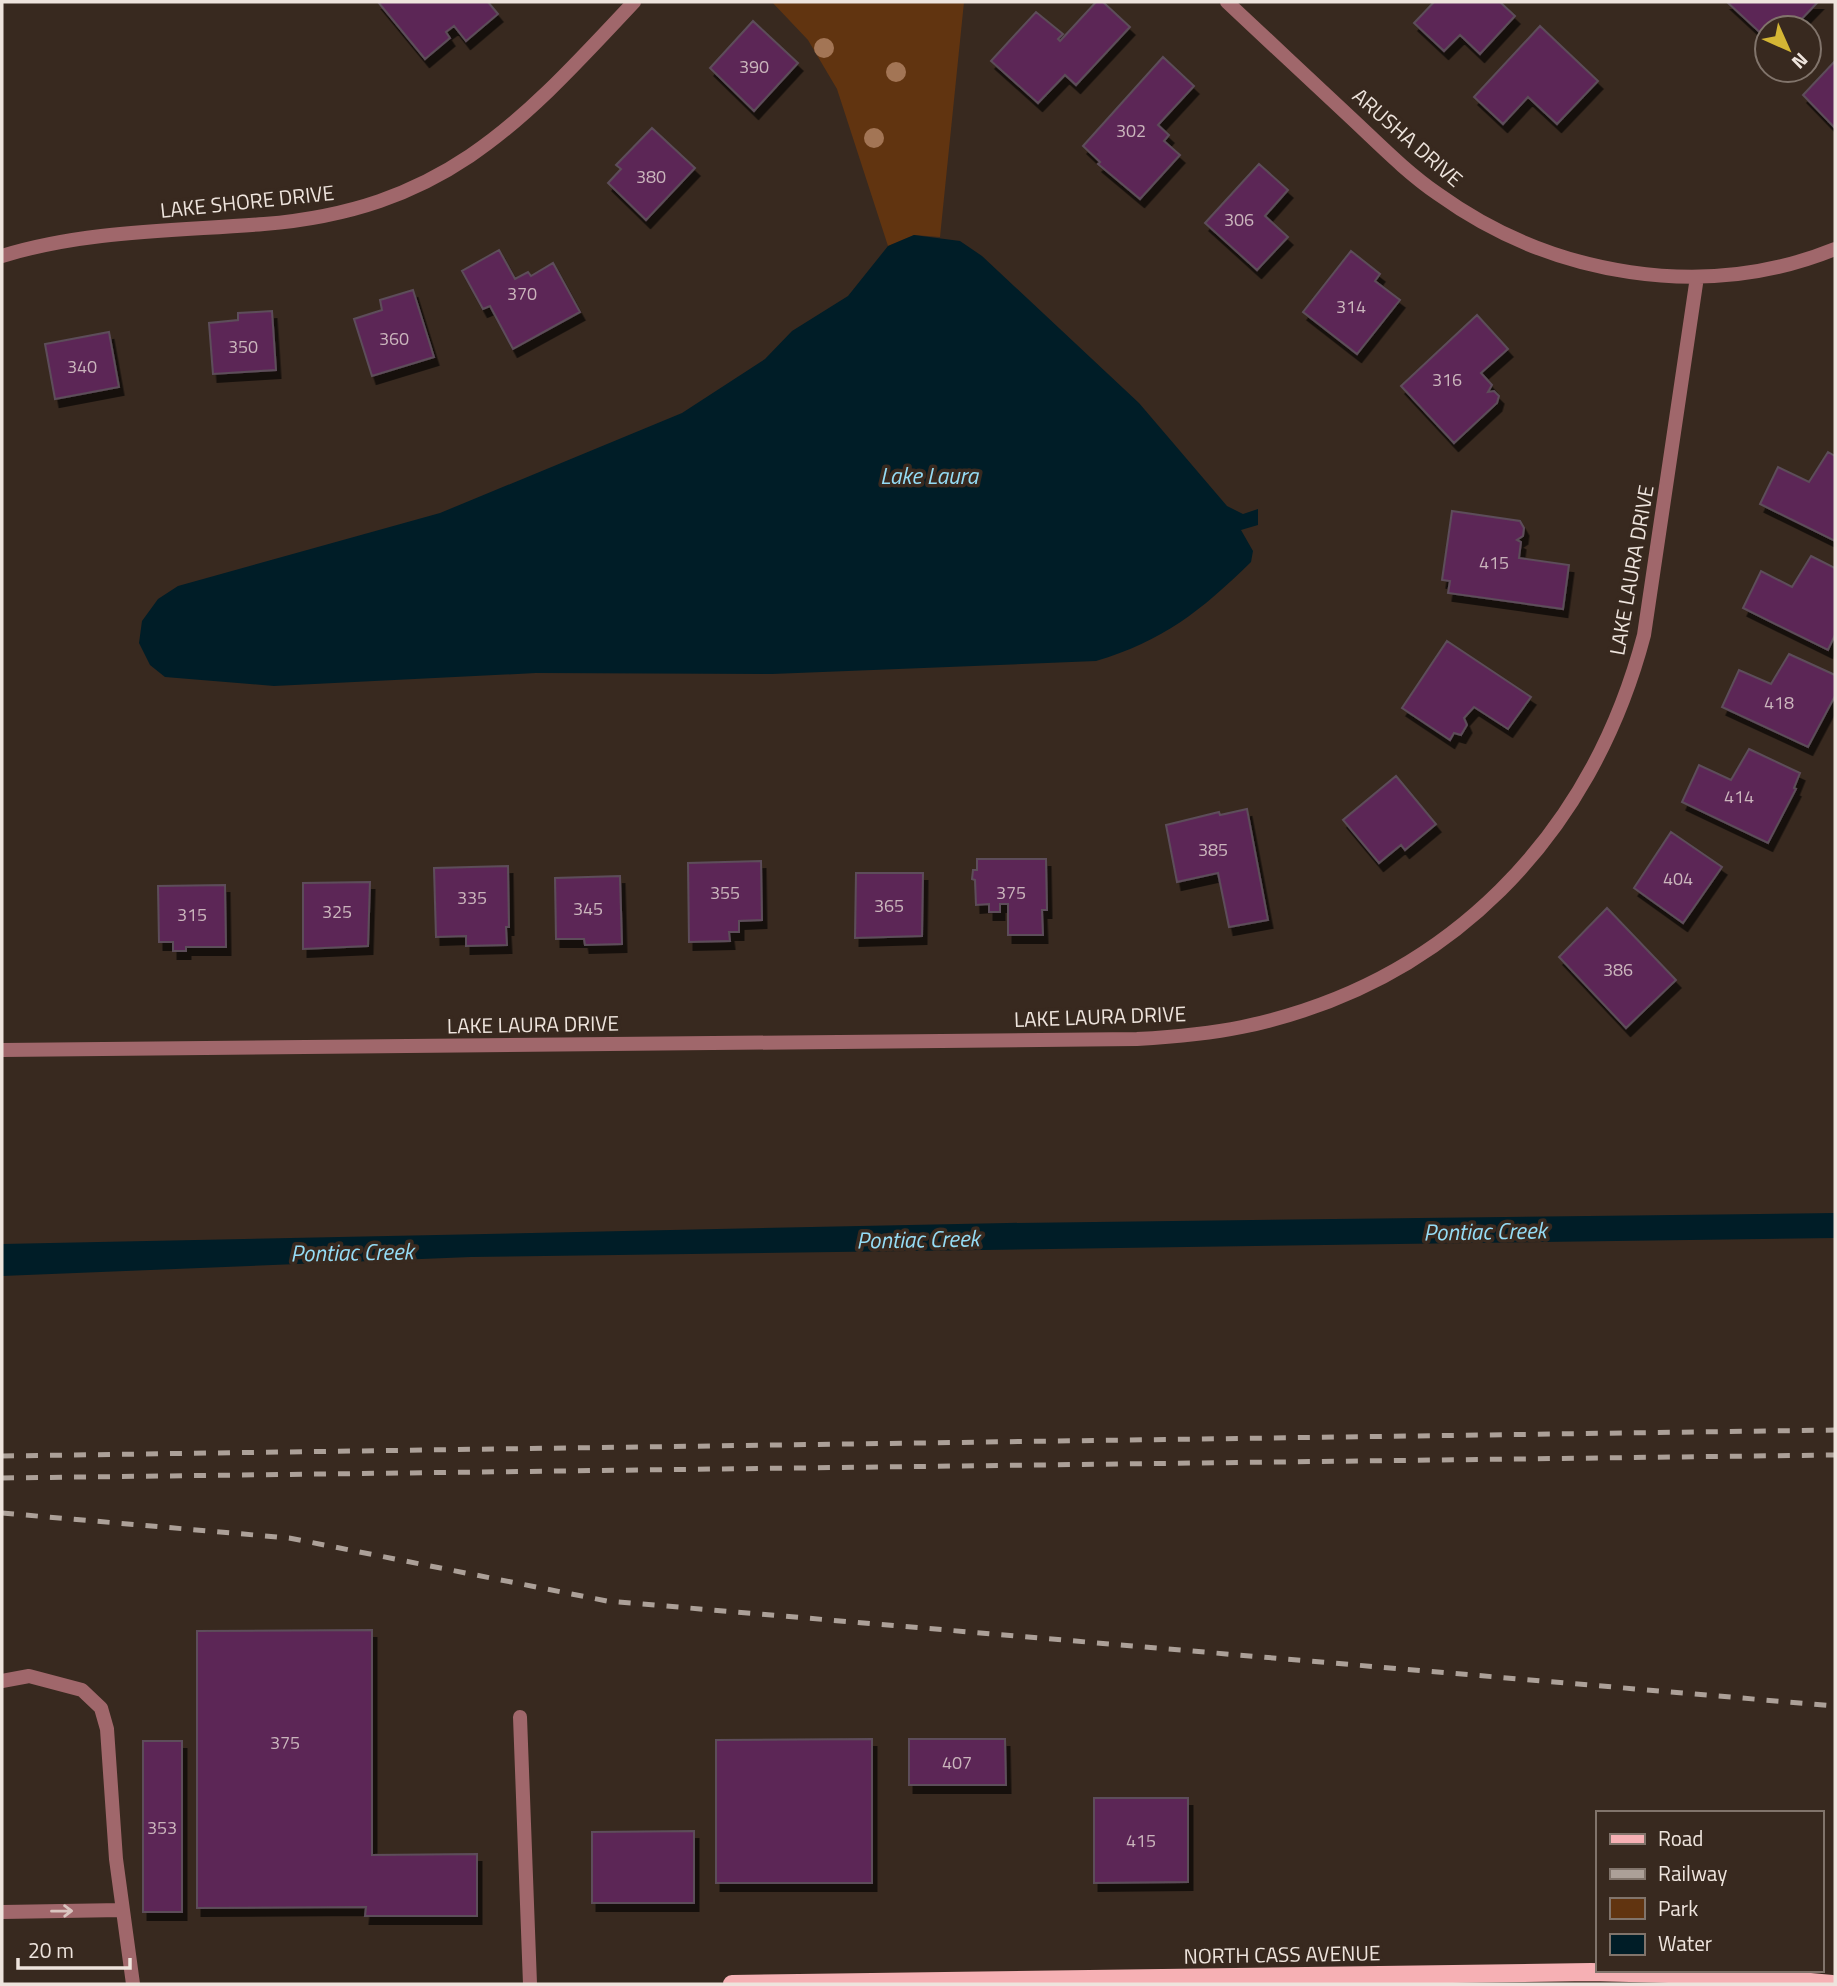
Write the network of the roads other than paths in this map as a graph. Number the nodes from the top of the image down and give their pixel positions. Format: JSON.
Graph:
{"nodes":[{"id":1,"x":634,"y":2,"type":"edge"},
{"id":2,"x":1227,"y":2,"type":"edge"},
{"id":3,"x":1835,"y":249,"type":"edge"},
{"id":4,"x":2,"y":256,"type":"edge"},
{"id":5,"x":1697,"y":277,"type":"junction"},
{"id":6,"x":2,"y":1050,"type":"edge"},
{"id":7,"x":2,"y":1681,"type":"edge"},
{"id":8,"x":520,"y":1717,"type":"dead end"},
{"id":9,"x":122,"y":1910,"type":"junction"},
{"id":10,"x":2,"y":1912,"type":"edge"},
{"id":11,"x":132,"y":1984,"type":"edge"},
{"id":12,"x":530,"y":1984,"type":"edge"},
{"id":13,"x":732,"y":1984,"type":"edge"},
{"id":14,"x":816,"y":1984,"type":"edge"},
{"id":15,"x":1832,"y":1984,"type":"edge"}],
"edges":[{"from":1,"to":4,"type":"street","name":"LAKE SHORE DRIVE"},
{"from":2,"to":5,"type":"street","name":"ARUSHA DRIVE"},
{"from":3,"to":5,"type":"street","name":"ARUSHA DRIVE"},
{"from":5,"to":6,"type":"street","name":"LAKE LAURA DRIVE"},
{"from":7,"to":9,"type":"street"},
{"from":8,"to":12,"type":"street"},
{"from":10,"to":9,"type":"street","one_way":true},
{"from":9,"to":11,"type":"street"},
{"from":13,"to":14,"type":"main road","name":"NORTH CASS AVENUE"},
{"from":14,"to":15,"type":"main road","name":"NORTH CASS AVENUE"}]}
